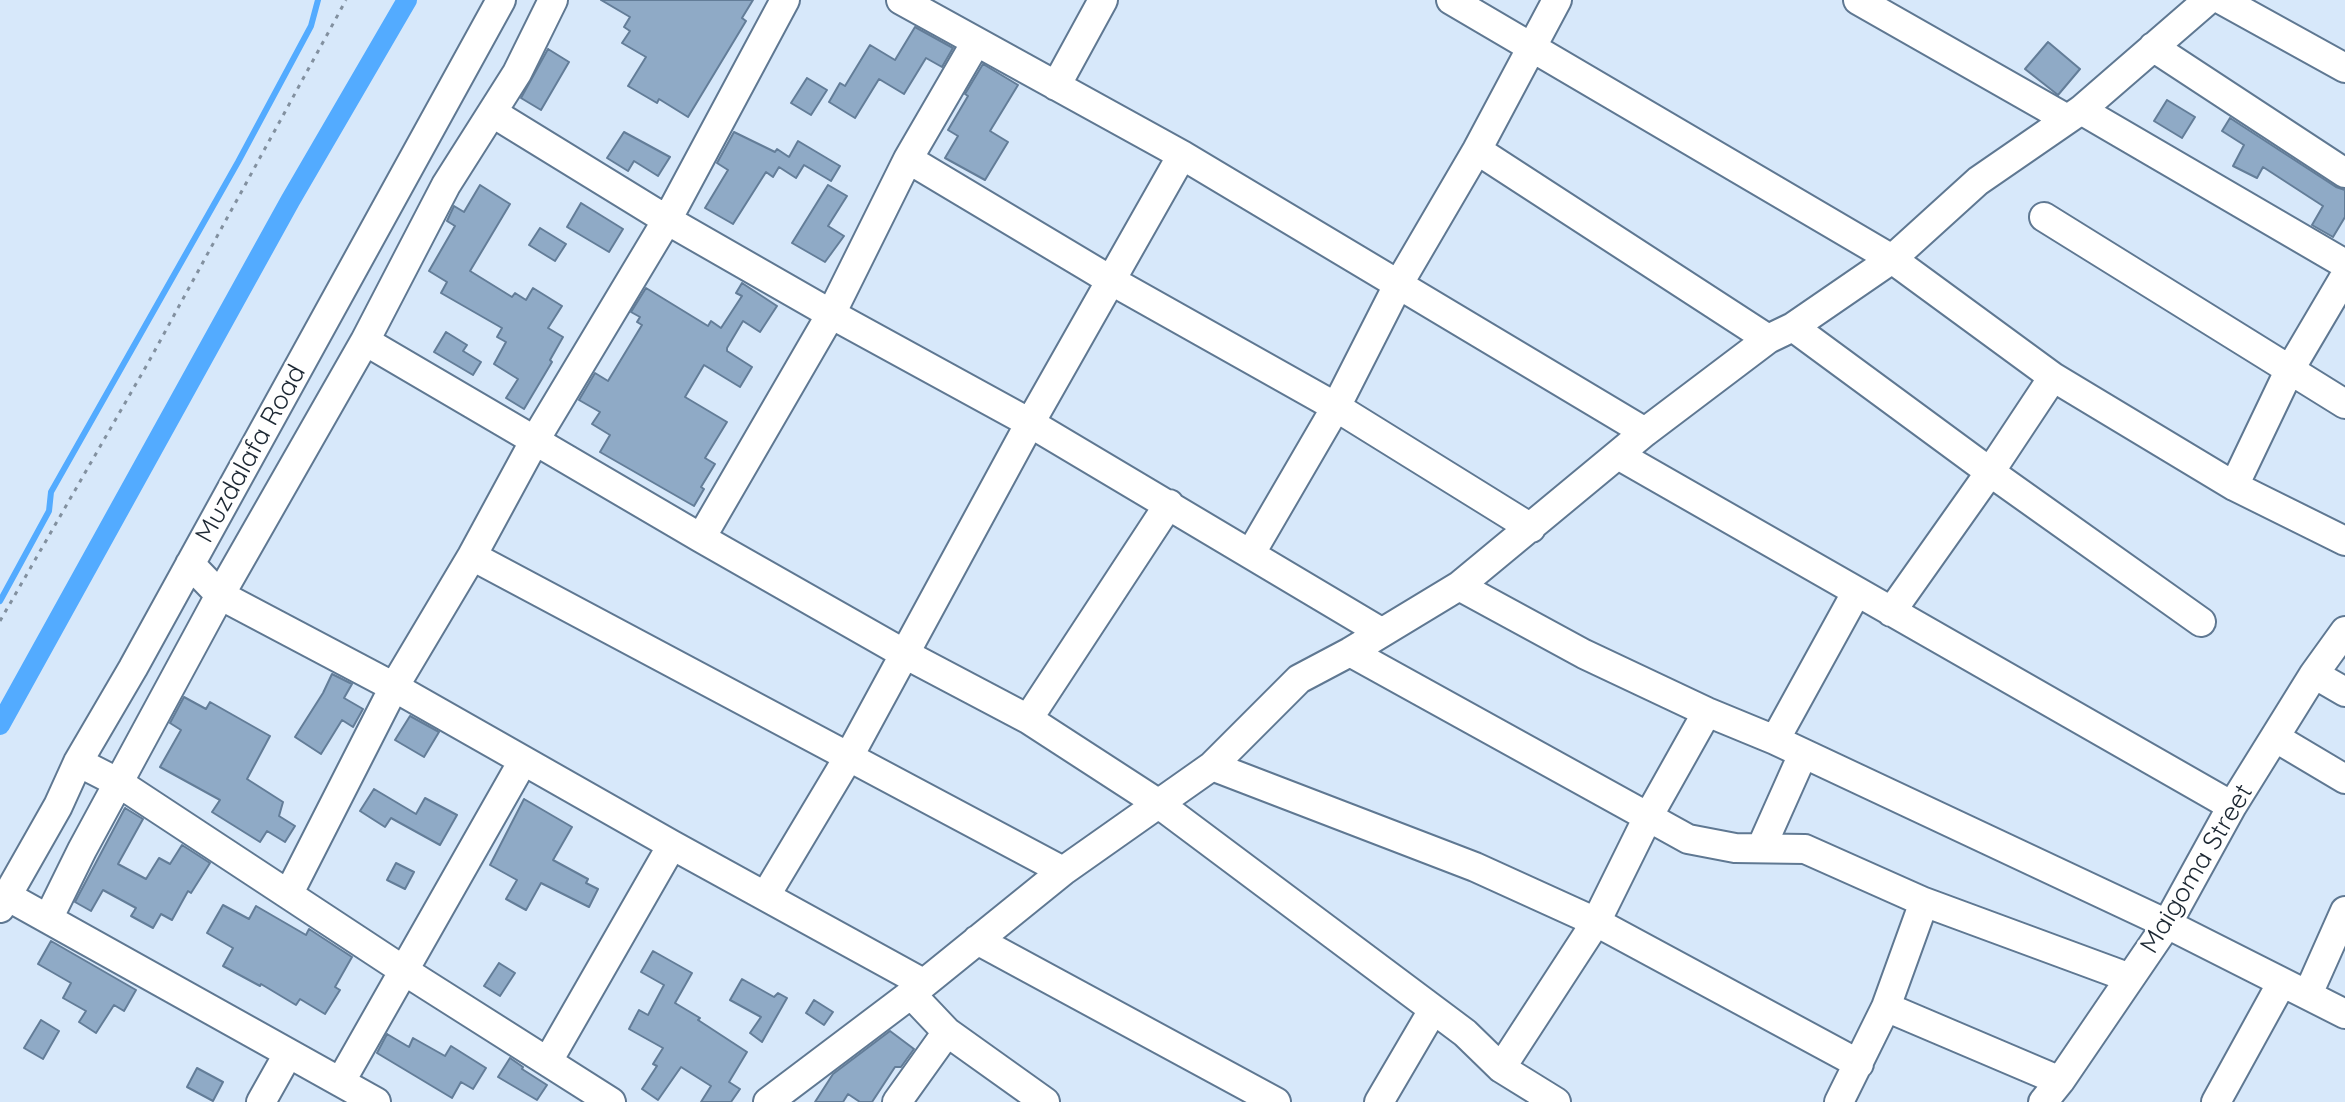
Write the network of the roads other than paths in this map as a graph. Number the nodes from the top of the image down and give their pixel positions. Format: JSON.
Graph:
{"nodes":[{"id":1,"x":501,"y":0,"type":"edge"},
{"id":2,"x":553,"y":0,"type":"edge"},
{"id":3,"x":785,"y":0,"type":"edge"},
{"id":4,"x":901,"y":0,"type":"edge"},
{"id":5,"x":1103,"y":0,"type":"edge"},
{"id":6,"x":1451,"y":0,"type":"edge"},
{"id":7,"x":1557,"y":0,"type":"edge"},
{"id":8,"x":1858,"y":0,"type":"edge"},
{"id":9,"x":2208,"y":0,"type":"edge"},
{"id":10,"x":2222,"y":0,"type":"edge"},
{"id":11,"x":976,"y":42,"type":"junction"},
{"id":12,"x":1532,"y":46,"type":"junction"},
{"id":13,"x":2153,"y":47,"type":"junction"},
{"id":14,"x":2345,"y":68,"type":"edge"},
{"id":15,"x":1056,"y":86,"type":"junction"},
{"id":16,"x":493,"y":113,"type":"junction"},
{"id":17,"x":2074,"y":114,"type":"junction"},
{"id":18,"x":1477,"y":150,"type":"junction"},
{"id":19,"x":1182,"y":155,"type":"junction"},
{"id":20,"x":908,"y":159,"type":"junction"},
{"id":21,"x":2345,"y":173,"type":"edge"},
{"id":22,"x":2044,"y":217,"type":"dead end"},
{"id":23,"x":667,"y":220,"type":"junction"},
{"id":24,"x":1892,"y":259,"type":"junction"},
{"id":25,"x":2345,"y":264,"type":"edge"},
{"id":26,"x":2345,"y":276,"type":"edge"},
{"id":27,"x":1112,"y":281,"type":"junction"},
{"id":28,"x":1398,"y":285,"type":"junction"},
{"id":29,"x":831,"y":314,"type":"junction"},
{"id":30,"x":1781,"y":333,"type":"junction"},
{"id":31,"x":365,"y":341,"type":"junction"},
{"id":32,"x":2289,"y":371,"type":"junction"},
{"id":33,"x":2053,"y":377,"type":"junction"},
{"id":34,"x":2345,"y":404,"type":"edge"},
{"id":35,"x":1336,"y":407,"type":"junction"},
{"id":36,"x":1030,"y":423,"type":"junction"},
{"id":37,"x":1645,"y":432,"type":"junction"},
{"id":38,"x":535,"y":440,"type":"junction"},
{"id":39,"x":1620,"y":456,"type":"junction"},
{"id":40,"x":1990,"y":472,"type":"junction"},
{"id":41,"x":2234,"y":486,"type":"junction"},
{"id":42,"x":1169,"y":504,"type":"junction"},
{"id":43,"x":1531,"y":528,"type":"junction"},
{"id":44,"x":701,"y":538,"type":"junction"},
{"id":45,"x":2345,"y":541,"type":"edge"},
{"id":46,"x":1251,"y":553,"type":"junction"},
{"id":47,"x":472,"y":556,"type":"junction"},
{"id":48,"x":190,"y":564,"type":"junction"},
{"id":49,"x":1459,"y":586,"type":"junction"},
{"id":50,"x":1856,"y":593,"type":"junction"},
{"id":51,"x":220,"y":595,"type":"junction"},
{"id":52,"x":1891,"y":612,"type":"junction"},
{"id":53,"x":2201,"y":622,"type":"dead end"},
{"id":54,"x":2345,"y":631,"type":"edge"},
{"id":55,"x":1381,"y":632,"type":"junction"},
{"id":56,"x":1350,"y":652,"type":"junction"},
{"id":57,"x":903,"y":653,"type":"junction"},
{"id":58,"x":2314,"y":674,"type":"junction"},
{"id":59,"x":394,"y":687,"type":"junction"},
{"id":60,"x":2345,"y":692,"type":"edge"},
{"id":61,"x":1707,"y":712,"type":"junction"},
{"id":62,"x":1028,"y":719,"type":"junction"},
{"id":63,"x":2276,"y":738,"type":"junction"},
{"id":64,"x":1775,"y":740,"type":"junction"},
{"id":65,"x":1803,"y":754,"type":"junction"},
{"id":66,"x":848,"y":758,"type":"junction"},
{"id":67,"x":523,"y":761,"type":"junction"},
{"id":68,"x":78,"y":762,"type":"junction"},
{"id":69,"x":1212,"y":766,"type":"junction"},
{"id":70,"x":2345,"y":779,"type":"edge"},
{"id":71,"x":119,"y":783,"type":"junction"},
{"id":72,"x":1159,"y":804,"type":"junction"},
{"id":73,"x":2232,"y":806,"type":"junction"},
{"id":74,"x":1648,"y":817,"type":"junction"},
{"id":75,"x":672,"y":845,"type":"junction"},
{"id":76,"x":1761,"y":848,"type":"junction"},
{"id":77,"x":1063,"y":871,"type":"junction"},
{"id":78,"x":289,"y":893,"type":"junction"},
{"id":79,"x":766,"y":895,"type":"junction"},
{"id":80,"x":3,"y":902,"type":"edge"},
{"id":81,"x":1924,"y":902,"type":"junction"},
{"id":82,"x":2345,"y":911,"type":"edge"},
{"id":83,"x":48,"y":919,"type":"junction"},
{"id":84,"x":1596,"y":922,"type":"junction"},
{"id":85,"x":2167,"y":924,"type":"junction"},
{"id":86,"x":977,"y":940,"type":"junction"},
{"id":87,"x":403,"y":970,"type":"junction"},
{"id":88,"x":2130,"y":978,"type":"junction"},
{"id":89,"x":2281,"y":984,"type":"junction"},
{"id":90,"x":917,"y":989,"type":"junction"},
{"id":91,"x":2308,"y":994,"type":"junction"},
{"id":92,"x":1886,"y":1007,"type":"junction"},
{"id":93,"x":1433,"y":1010,"type":"junction"},
{"id":94,"x":2345,"y":1014,"type":"edge"},
{"id":95,"x":947,"y":1032,"type":"junction"},
{"id":96,"x":288,"y":1054,"type":"junction"},
{"id":97,"x":548,"y":1061,"type":"junction"},
{"id":98,"x":1859,"y":1064,"type":"junction"},
{"id":99,"x":1501,"y":1068,"type":"junction"},
{"id":100,"x":341,"y":1081,"type":"junction"},
{"id":101,"x":2052,"y":1092,"type":"edge"},
{"id":102,"x":1038,"y":1100,"type":"edge"},
{"id":103,"x":2223,"y":1100,"type":"edge"},
{"id":104,"x":261,"y":1102,"type":"edge"},
{"id":105,"x":376,"y":1102,"type":"edge"},
{"id":106,"x":611,"y":1102,"type":"edge"},
{"id":107,"x":768,"y":1102,"type":"edge"},
{"id":108,"x":897,"y":1102,"type":"edge"},
{"id":109,"x":1276,"y":1102,"type":"edge"},
{"id":110,"x":1379,"y":1102,"type":"edge"},
{"id":111,"x":1556,"y":1102,"type":"edge"},
{"id":112,"x":1839,"y":1102,"type":"edge"}],
"edges":[{"from":1,"to":48,"type":"street","name":"Muzdalafa Road"},
{"from":2,"to":16,"type":"street"},
{"from":3,"to":23,"type":"street"},
{"from":4,"to":11,"type":"street"},
{"from":5,"to":15,"type":"street"},
{"from":6,"to":12,"type":"street"},
{"from":7,"to":12,"type":"street"},
{"from":8,"to":17,"type":"street"},
{"from":9,"to":13,"type":"street"},
{"from":10,"to":14,"type":"street"},
{"from":11,"to":15,"type":"street"},
{"from":11,"to":20,"type":"street"},
{"from":12,"to":18,"type":"street"},
{"from":12,"to":24,"type":"street"},
{"from":13,"to":17,"type":"street"},
{"from":13,"to":21,"type":"street"},
{"from":15,"to":19,"type":"street"},
{"from":16,"to":23,"type":"street"},
{"from":16,"to":31,"type":"street"},
{"from":17,"to":24,"type":"street"},
{"from":17,"to":25,"type":"street"},
{"from":18,"to":28,"type":"street"},
{"from":18,"to":30,"type":"street"},
{"from":19,"to":27,"type":"street"},
{"from":19,"to":28,"type":"street"},
{"from":20,"to":27,"type":"street"},
{"from":20,"to":29,"type":"street"},
{"from":22,"to":32,"type":"street"},
{"from":23,"to":29,"type":"street"},
{"from":23,"to":38,"type":"street"},
{"from":24,"to":30,"type":"street"},
{"from":24,"to":33,"type":"street"},
{"from":26,"to":32,"type":"street"},
{"from":27,"to":35,"type":"street"},
{"from":27,"to":36,"type":"street"},
{"from":28,"to":35,"type":"street"},
{"from":28,"to":37,"type":"street"},
{"from":29,"to":36,"type":"street"},
{"from":29,"to":44,"type":"street"},
{"from":30,"to":37,"type":"street"},
{"from":30,"to":40,"type":"street"},
{"from":31,"to":38,"type":"street"},
{"from":31,"to":51,"type":"street"},
{"from":32,"to":34,"type":"street"},
{"from":32,"to":41,"type":"street"},
{"from":33,"to":40,"type":"street"},
{"from":33,"to":41,"type":"street"},
{"from":35,"to":43,"type":"street"},
{"from":35,"to":46,"type":"street"},
{"from":36,"to":42,"type":"street"},
{"from":36,"to":57,"type":"street"},
{"from":37,"to":39,"type":"street"},
{"from":38,"to":44,"type":"street"},
{"from":38,"to":47,"type":"street"},
{"from":39,"to":43,"type":"street"},
{"from":39,"to":50,"type":"street"},
{"from":40,"to":52,"type":"street"},
{"from":40,"to":53,"type":"street"},
{"from":41,"to":45,"type":"street"},
{"from":42,"to":46,"type":"street"},
{"from":42,"to":62,"type":"street"},
{"from":43,"to":49,"type":"street"},
{"from":44,"to":57,"type":"street"},
{"from":46,"to":55,"type":"street"},
{"from":47,"to":59,"type":"street"},
{"from":47,"to":66,"type":"street"},
{"from":48,"to":51,"type":"street"},
{"from":48,"to":68,"type":"street","name":"Muzdalafa Road"},
{"from":49,"to":55,"type":"street"},
{"from":49,"to":61,"type":"street"},
{"from":50,"to":52,"type":"street"},
{"from":50,"to":64,"type":"street"},
{"from":51,"to":59,"type":"street"},
{"from":51,"to":71,"type":"street"},
{"from":52,"to":73,"type":"street"},
{"from":54,"to":58,"type":"street","name":"Maigoma Street"},
{"from":55,"to":56,"type":"street"},
{"from":56,"to":69,"type":"street"},
{"from":56,"to":74,"type":"street"},
{"from":57,"to":62,"type":"street"},
{"from":57,"to":66,"type":"street"},
{"from":58,"to":60,"type":"street"},
{"from":58,"to":63,"type":"street","name":"Maigoma Street"},
{"from":59,"to":67,"type":"street"},
{"from":59,"to":78,"type":"street"},
{"from":61,"to":64,"type":"street"},
{"from":61,"to":74,"type":"street"},
{"from":62,"to":72,"type":"street"},
{"from":63,"to":70,"type":"street"},
{"from":63,"to":73,"type":"street","name":"Maigoma Street"},
{"from":64,"to":65,"type":"street"},
{"from":65,"to":76,"type":"street"},
{"from":65,"to":85,"type":"street"},
{"from":66,"to":77,"type":"street"},
{"from":66,"to":79,"type":"street"},
{"from":67,"to":75,"type":"street"},
{"from":67,"to":87,"type":"street"},
{"from":68,"to":71,"type":"street"},
{"from":68,"to":80,"type":"street","name":"Muzdalafa Road"},
{"from":69,"to":72,"type":"street"},
{"from":69,"to":84,"type":"street"},
{"from":71,"to":78,"type":"street"},
{"from":71,"to":83,"type":"street"},
{"from":72,"to":77,"type":"street"},
{"from":72,"to":93,"type":"street"},
{"from":73,"to":85,"type":"street","name":"Maigoma Street"},
{"from":74,"to":76,"type":"street"},
{"from":74,"to":84,"type":"street"},
{"from":75,"to":79,"type":"street"},
{"from":75,"to":97,"type":"street"},
{"from":76,"to":81,"type":"street"},
{"from":77,"to":86,"type":"street"},
{"from":78,"to":87,"type":"street"},
{"from":79,"to":90,"type":"street"},
{"from":80,"to":83,"type":"street"},
{"from":81,"to":88,"type":"street"},
{"from":81,"to":92,"type":"street"},
{"from":82,"to":91,"type":"street"},
{"from":83,"to":96,"type":"street"},
{"from":84,"to":98,"type":"street"},
{"from":84,"to":99,"type":"street"},
{"from":85,"to":88,"type":"street","name":"Maigoma Street"},
{"from":85,"to":89,"type":"street"},
{"from":86,"to":90,"type":"street"},
{"from":86,"to":109,"type":"street"},
{"from":87,"to":97,"type":"street"},
{"from":87,"to":100,"type":"street"},
{"from":88,"to":101,"type":"street","name":"Maigoma Street"},
{"from":89,"to":91,"type":"street"},
{"from":89,"to":103,"type":"street"},
{"from":90,"to":95,"type":"street"},
{"from":90,"to":107,"type":"street"},
{"from":91,"to":94,"type":"street"},
{"from":92,"to":98,"type":"street"},
{"from":92,"to":101,"type":"street"},
{"from":93,"to":99,"type":"street"},
{"from":93,"to":110,"type":"street"},
{"from":95,"to":102,"type":"street"},
{"from":95,"to":108,"type":"street"},
{"from":96,"to":100,"type":"street"},
{"from":96,"to":104,"type":"street"},
{"from":97,"to":106,"type":"street"},
{"from":98,"to":112,"type":"street"},
{"from":99,"to":111,"type":"street"},
{"from":100,"to":105,"type":"street"}]}
